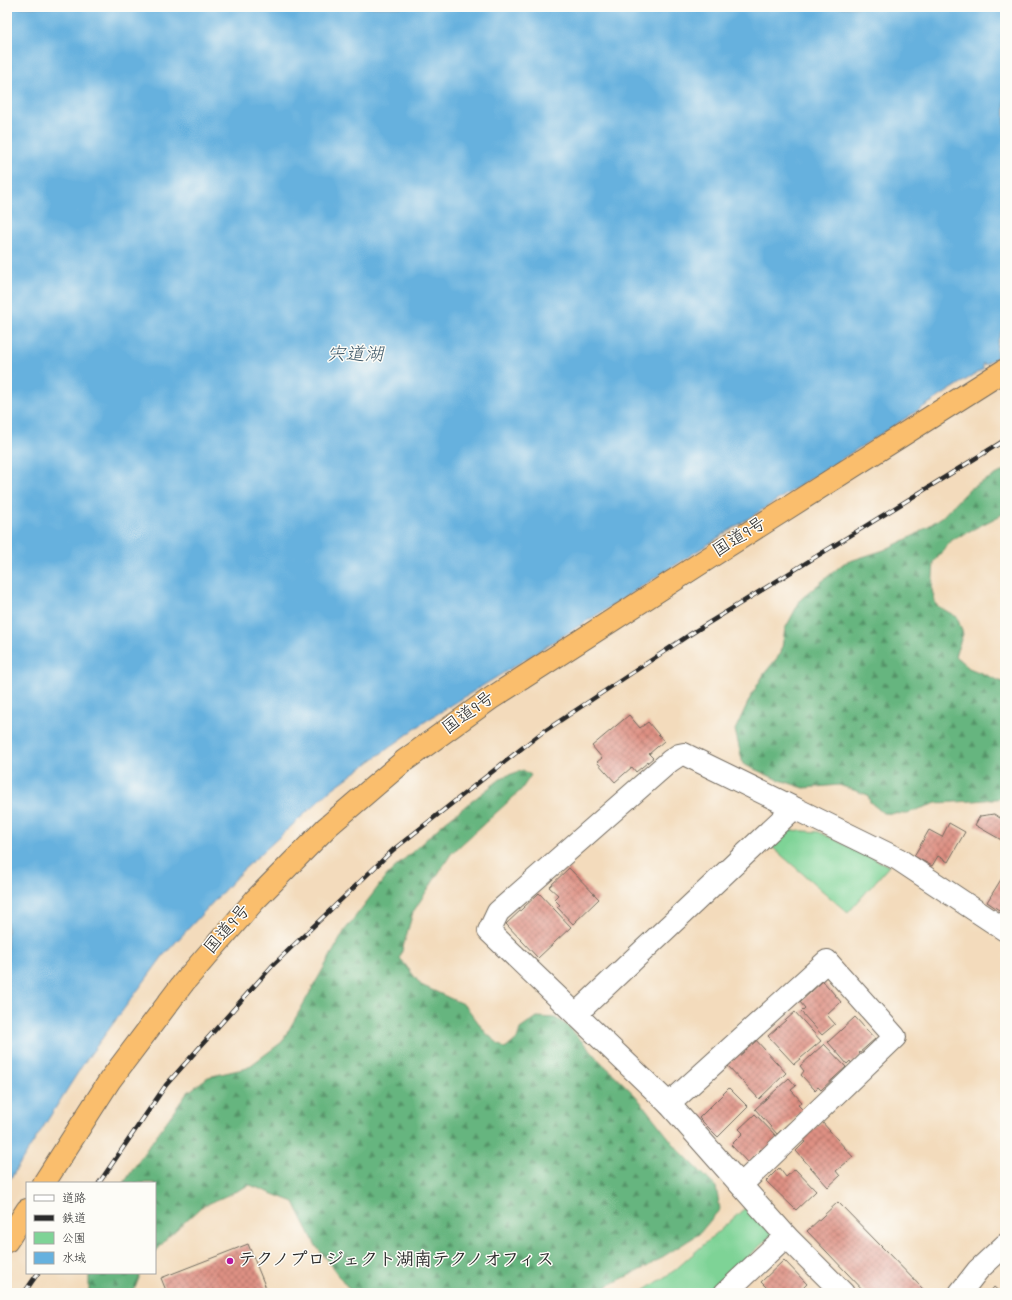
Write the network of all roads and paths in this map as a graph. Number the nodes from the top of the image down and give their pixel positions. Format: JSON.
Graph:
{"nodes":[{"id":1,"x":1005,"y":370,"type":"edge"},
{"id":2,"x":794,"y":808,"type":"junction"},
{"id":3,"x":1005,"y":930,"type":"edge"},
{"id":4,"x":576,"y":1014,"type":"junction"},
{"id":5,"x":669,"y":1104,"type":"junction"},
{"id":6,"x":45,"y":1182,"type":"edge"},
{"id":7,"x":741,"y":1185,"type":"junction"},
{"id":8,"x":26,"y":1212,"type":"edge"},
{"id":9,"x":786,"y":1236,"type":"junction"},
{"id":10,"x":7,"y":1241,"type":"edge"},
{"id":11,"x":1005,"y":1245,"type":"edge"},
{"id":12,"x":725,"y":1293,"type":"edge"},
{"id":13,"x":843,"y":1293,"type":"edge"},
{"id":14,"x":960,"y":1293,"type":"edge"}],
"edges":[{"from":1,"to":6,"type":"highway","name":"国道9号"},
{"from":2,"to":3,"type":"street"},
{"from":2,"to":4,"type":"street"},
{"from":2,"to":4,"type":"street"},
{"from":4,"to":5,"type":"street"},
{"from":5,"to":7,"type":"street"},
{"from":5,"to":7,"type":"street"},
{"from":7,"to":9,"type":"street"},
{"from":8,"to":10,"type":"highway"},
{"from":9,"to":12,"type":"street"},
{"from":9,"to":13,"type":"street"},
{"from":11,"to":14,"type":"street"}]}
